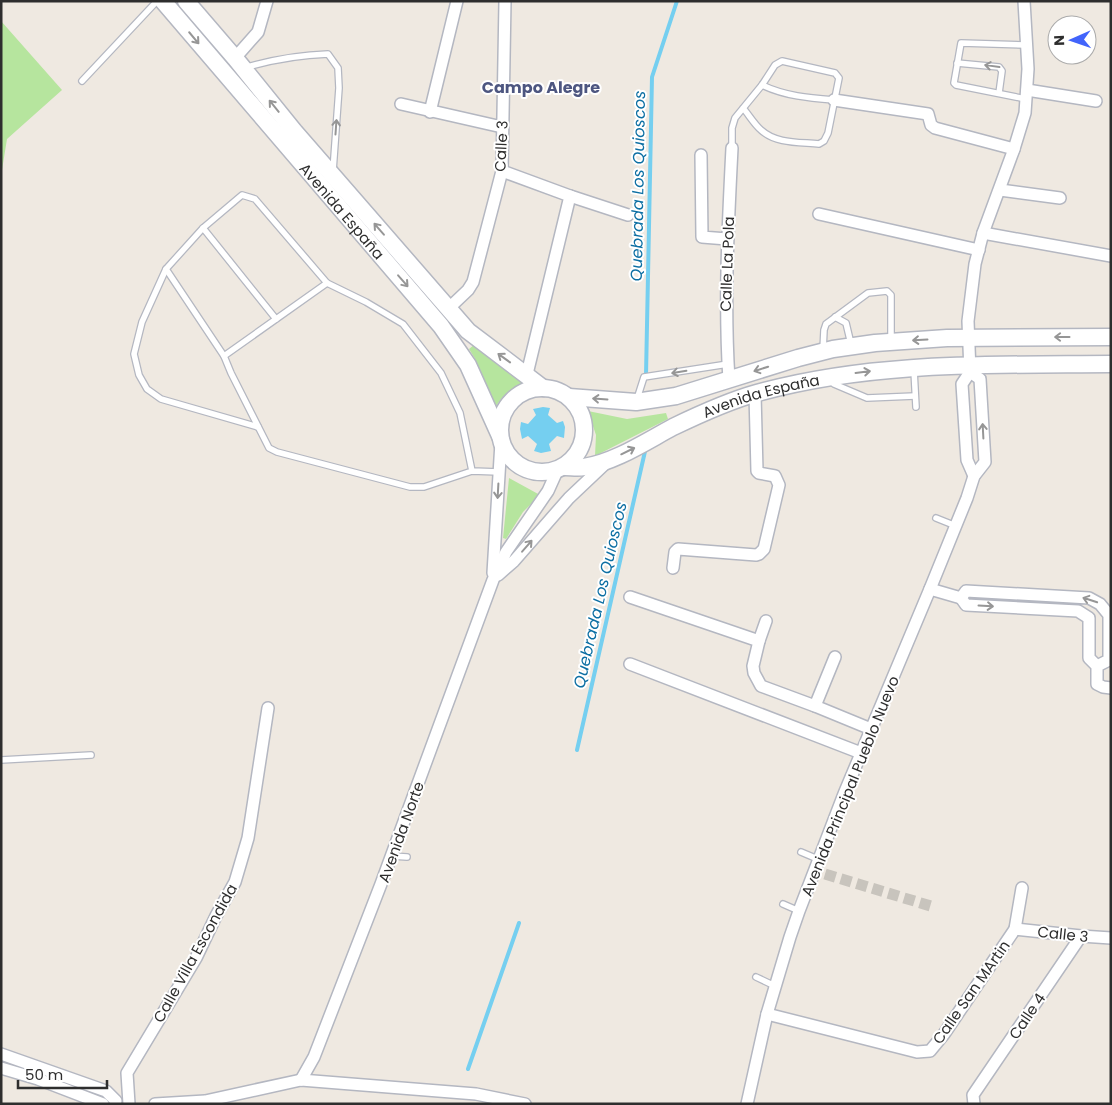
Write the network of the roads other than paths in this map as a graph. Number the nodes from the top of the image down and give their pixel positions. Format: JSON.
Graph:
{"nodes":[{"id":1,"x":157,"y":1,"type":"edge"},
{"id":2,"x":163,"y":1,"type":"edge"},
{"id":3,"x":186,"y":1,"type":"edge"},
{"id":4,"x":267,"y":1,"type":"edge"},
{"id":5,"x":458,"y":1,"type":"edge"},
{"id":6,"x":505,"y":1,"type":"edge"},
{"id":7,"x":1024,"y":1,"type":"edge"},
{"id":8,"x":1026,"y":45,"type":"junction"},
{"id":9,"x":957,"y":62,"type":"junction"},
{"id":10,"x":239,"y":63,"type":"junction"},
{"id":11,"x":82,"y":80,"type":"dead end"},
{"id":12,"x":762,"y":85,"type":"junction"},
{"id":13,"x":999,"y":93,"type":"junction"},
{"id":14,"x":1027,"y":94,"type":"junction"},
{"id":15,"x":834,"y":100,"type":"junction"},
{"id":16,"x":1096,"y":101,"type":"dead end"},
{"id":17,"x":402,"y":104,"type":"dead end"},
{"id":18,"x":743,"y":108,"type":"junction"},
{"id":19,"x":430,"y":112,"type":"junction"},
{"id":20,"x":502,"y":127,"type":"junction"},
{"id":21,"x":732,"y":148,"type":"joint"},
{"id":22,"x":1014,"y":149,"type":"junction"},
{"id":23,"x":701,"y":155,"type":"dead end"},
{"id":24,"x":502,"y":171,"type":"junction"},
{"id":25,"x":333,"y":176,"type":"junction"},
{"id":26,"x":1000,"y":190,"type":"junction"},
{"id":27,"x":570,"y":196,"type":"junction"},
{"id":28,"x":1060,"y":198,"type":"dead end"},
{"id":29,"x":820,"y":214,"type":"dead end"},
{"id":30,"x":628,"y":215,"type":"dead end"},
{"id":31,"x":203,"y":228,"type":"junction"},
{"id":32,"x":983,"y":233,"type":"junction"},
{"id":33,"x":727,"y":239,"type":"junction"},
{"id":34,"x":979,"y":250,"type":"junction"},
{"id":35,"x":1111,"y":256,"type":"edge"},
{"id":36,"x":166,"y":269,"type":"junction"},
{"id":37,"x":327,"y":283,"type":"junction"},
{"id":38,"x":448,"y":309,"type":"junction"},
{"id":39,"x":835,"y":316,"type":"junction"},
{"id":40,"x":276,"y":319,"type":"junction"},
{"id":41,"x":1111,"y":337,"type":"edge"},
{"id":42,"x":968,"y":339,"type":"junction"},
{"id":43,"x":891,"y":342,"type":"junction"},
{"id":44,"x":851,"y":346,"type":"junction"},
{"id":45,"x":823,"y":352,"type":"junction"},
{"id":46,"x":224,"y":356,"type":"junction"},
{"id":47,"x":1111,"y":364,"type":"edge"},
{"id":48,"x":914,"y":368,"type":"junction"},
{"id":49,"x":970,"y":369,"type":"junction"},
{"id":50,"x":728,"y":372,"type":"junction"},
{"id":51,"x":527,"y":374,"type":"junction"},
{"id":52,"x":826,"y":377,"type":"junction"},
{"id":53,"x":543,"y":388,"type":"junction"},
{"id":54,"x":754,"y":394,"type":"junction"},
{"id":55,"x":914,"y":396,"type":"junction"},
{"id":56,"x":569,"y":397,"type":"junction"},
{"id":57,"x":636,"y":402,"type":"junction"},
{"id":58,"x":916,"y":407,"type":"dead end"},
{"id":59,"x":258,"y":427,"type":"junction"},
{"id":60,"x":501,"y":439,"type":"junction"},
{"id":61,"x":609,"y":460,"type":"junction"},
{"id":62,"x":561,"y":469,"type":"junction"},
{"id":63,"x":472,"y":471,"type":"junction"},
{"id":64,"x":499,"y":472,"type":"junction"},
{"id":65,"x":974,"y":476,"type":"junction"},
{"id":66,"x":936,"y":518,"type":"dead end"},
{"id":67,"x":956,"y":526,"type":"junction"},
{"id":68,"x":672,"y":568,"type":"dead end"},
{"id":69,"x":493,"y":580,"type":"junction"},
{"id":70,"x":930,"y":589,"type":"junction"},
{"id":71,"x":630,"y":597,"type":"dead end"},
{"id":72,"x":961,"y":598,"type":"junction"},
{"id":73,"x":766,"y":621,"type":"dead end"},
{"id":74,"x":759,"y":641,"type":"junction"},
{"id":75,"x":835,"y":657,"type":"dead end"},
{"id":76,"x":630,"y":664,"type":"dead end"},
{"id":77,"x":1097,"y":666,"type":"junction"},
{"id":78,"x":1111,"y":688,"type":"edge"},
{"id":79,"x":815,"y":706,"type":"junction"},
{"id":80,"x":268,"y":708,"type":"dead end"},
{"id":81,"x":871,"y":729,"type":"junction"},
{"id":82,"x":861,"y":753,"type":"junction"},
{"id":83,"x":91,"y":755,"type":"dead end"},
{"id":84,"x":1,"y":760,"type":"edge"},
{"id":85,"x":801,"y":852,"type":"dead end"},
{"id":86,"x":392,"y":856,"type":"junction"},
{"id":87,"x":407,"y":857,"type":"dead end"},
{"id":88,"x":820,"y":860,"type":"junction"},
{"id":89,"x":1022,"y":888,"type":"dead end"},
{"id":90,"x":783,"y":904,"type":"dead end"},
{"id":91,"x":799,"y":911,"type":"junction"},
{"id":92,"x":1015,"y":929,"type":"junction"},
{"id":93,"x":1081,"y":936,"type":"junction"},
{"id":94,"x":1111,"y":938,"type":"edge"},
{"id":95,"x":756,"y":977,"type":"dead end"},
{"id":96,"x":775,"y":986,"type":"junction"},
{"id":97,"x":767,"y":1014,"type":"junction"},
{"id":98,"x":1,"y":1054,"type":"edge"},
{"id":99,"x":1,"y":1068,"type":"edge"},
{"id":100,"x":301,"y":1080,"type":"junction"},
{"id":101,"x":974,"y":1099,"type":"edge"},
{"id":102,"x":108,"y":1103,"type":"edge"},
{"id":103,"x":129,"y":1104,"type":"edge"},
{"id":104,"x":155,"y":1104,"type":"edge"},
{"id":105,"x":525,"y":1104,"type":"edge"},
{"id":106,"x":747,"y":1104,"type":"edge"}],
"edges":[{"from":1,"to":11,"type":"lane"},
{"from":2,"to":60,"type":"main road","name":"Avenida España","one_way":true},
{"from":3,"to":10,"type":"main road","name":"Avenida España"},
{"from":4,"to":10,"type":"street"},
{"from":5,"to":19,"type":"street"},
{"from":6,"to":20,"type":"street","name":"Calle 3"},
{"from":7,"to":8,"type":"street","name":"Avenida Principal Pueblo Nuevo"},
{"from":8,"to":9,"type":"lane"},
{"from":8,"to":14,"type":"street","name":"Avenida Principal Pueblo Nuevo"},
{"from":9,"to":13,"type":"lane"},
{"from":13,"to":9,"type":"lane","one_way":true},
{"from":25,"to":10,"type":"main road","name":"Avenida España","one_way":true},
{"from":25,"to":10,"type":"lane","one_way":true},
{"from":12,"to":15,"type":"lane"},
{"from":12,"to":15,"type":"lane"},
{"from":12,"to":18,"type":"lane"},
{"from":13,"to":14,"type":"lane"},
{"from":14,"to":16,"type":"street"},
{"from":14,"to":22,"type":"street","name":"Avenida Principal Pueblo Nuevo"},
{"from":15,"to":18,"type":"lane"},
{"from":15,"to":22,"type":"street"},
{"from":17,"to":19,"type":"street"},
{"from":18,"to":21,"type":"lane"},
{"from":19,"to":20,"type":"street"},
{"from":20,"to":24,"type":"street","name":"Calle 3"},
{"from":21,"to":33,"type":"street","name":"Calle La Pola"},
{"from":22,"to":26,"type":"street","name":"Avenida Principal Pueblo Nuevo"},
{"from":23,"to":33,"type":"street"},
{"from":24,"to":27,"type":"street"},
{"from":24,"to":38,"type":"street","name":"Calle 3"},
{"from":38,"to":25,"type":"main road","name":"Avenida España","one_way":true},
{"from":26,"to":28,"type":"street"},
{"from":26,"to":32,"type":"street","name":"Avenida Principal Pueblo Nuevo"},
{"from":27,"to":30,"type":"street"},
{"from":27,"to":51,"type":"street"},
{"from":29,"to":34,"type":"street"},
{"from":31,"to":36,"type":"lane"},
{"from":31,"to":37,"type":"lane"},
{"from":31,"to":40,"type":"lane"},
{"from":32,"to":34,"type":"street","name":"Avenida Principal Pueblo Nuevo"},
{"from":32,"to":35,"type":"street"},
{"from":33,"to":50,"type":"street","name":"Calle La Pola"},
{"from":34,"to":42,"type":"street","name":"Avenida Principal Pueblo Nuevo"},
{"from":36,"to":46,"type":"lane"},
{"from":36,"to":59,"type":"lane"},
{"from":37,"to":40,"type":"lane"},
{"from":37,"to":63,"type":"lane"},
{"from":51,"to":38,"type":"main road","name":"Avenida España","one_way":true},
{"from":39,"to":43,"type":"lane"},
{"from":39,"to":44,"type":"lane"},
{"from":39,"to":45,"type":"lane"},
{"from":40,"to":46,"type":"lane"},
{"from":41,"to":42,"type":"main road","name":"Avenida España","one_way":true},
{"from":42,"to":43,"type":"main road","name":"Avenida España","one_way":true},
{"from":42,"to":49,"type":"street","name":"Avenida Principal Pueblo Nuevo"},
{"from":43,"to":44,"type":"main road","name":"Avenida España"},
{"from":44,"to":45,"type":"main road","name":"Avenida España"},
{"from":45,"to":50,"type":"main road","name":"Avenida España","one_way":true},
{"from":46,"to":59,"type":"lane"},
{"from":47,"to":49,"type":"main road","name":"Avenida España"},
{"from":48,"to":49,"type":"main road","name":"Avenida España"},
{"from":52,"to":48,"type":"main road","name":"Avenida España","one_way":true},
{"from":48,"to":55,"type":"lane"},
{"from":49,"to":65,"type":"street","name":"Avenida Principal Pueblo Nuevo"},
{"from":65,"to":49,"type":"street","name":"Avenida Principal Pueblo Nuevo","one_way":true},
{"from":50,"to":57,"type":"main road","name":"Avenida España"},
{"from":50,"to":57,"type":"lane","one_way":true},
{"from":51,"to":53,"type":"main road","name":"Avenida España"},
{"from":52,"to":54,"type":"main road","name":"Avenida España"},
{"from":52,"to":55,"type":"lane"},
{"from":53,"to":56,"type":"main road"},
{"from":53,"to":60,"type":"main road"},
{"from":61,"to":54,"type":"main road","name":"Avenida España","one_way":true},
{"from":54,"to":68,"type":"street"},
{"from":55,"to":58,"type":"lane"},
{"from":57,"to":56,"type":"main road","name":"Avenida España","one_way":true},
{"from":56,"to":62,"type":"main road"},
{"from":59,"to":63,"type":"lane"},
{"from":60,"to":62,"type":"main road"},
{"from":60,"to":64,"type":"street","name":"Avenida Norte"},
{"from":61,"to":62,"type":"main road","name":"Avenida España"},
{"from":69,"to":61,"type":"street","one_way":true},
{"from":62,"to":69,"type":"street","name":"Avenida Norte"},
{"from":63,"to":64,"type":"lane"},
{"from":64,"to":69,"type":"street","name":"Avenida Norte","one_way":true},
{"from":65,"to":67,"type":"street","name":"Avenida Principal Pueblo Nuevo"},
{"from":66,"to":67,"type":"lane"},
{"from":67,"to":70,"type":"street","name":"Avenida Principal Pueblo Nuevo"},
{"from":69,"to":86,"type":"street","name":"Avenida Norte"},
{"from":70,"to":72,"type":"street"},
{"from":70,"to":81,"type":"street","name":"Avenida Principal Pueblo Nuevo"},
{"from":71,"to":74,"type":"street"},
{"from":72,"to":77,"type":"street","one_way":true},
{"from":77,"to":72,"type":"street","one_way":true},
{"from":73,"to":74,"type":"street"},
{"from":74,"to":79,"type":"street"},
{"from":75,"to":79,"type":"street"},
{"from":76,"to":82,"type":"street"},
{"from":77,"to":78,"type":"street"},
{"from":79,"to":81,"type":"street"},
{"from":80,"to":103,"type":"street","name":"Calle Villa Escondida"},
{"from":81,"to":82,"type":"street","name":"Avenida Principal Pueblo Nuevo"},
{"from":82,"to":88,"type":"street","name":"Avenida Principal Pueblo Nuevo"},
{"from":83,"to":84,"type":"lane"},
{"from":85,"to":88,"type":"lane"},
{"from":86,"to":87,"type":"lane"},
{"from":86,"to":100,"type":"street","name":"Avenida Norte"},
{"from":88,"to":91,"type":"street","name":"Avenida Principal Pueblo Nuevo"},
{"from":89,"to":92,"type":"street","name":"Calle San MArtin"},
{"from":90,"to":91,"type":"lane"},
{"from":91,"to":96,"type":"street","name":"Avenida Principal Pueblo Nuevo"},
{"from":92,"to":93,"type":"street","name":"Calle 3"},
{"from":92,"to":97,"type":"street","name":"Calle San MArtin"},
{"from":93,"to":94,"type":"street","name":"Calle 3"},
{"from":93,"to":101,"type":"street","name":"Calle 4"},
{"from":95,"to":96,"type":"lane"},
{"from":96,"to":97,"type":"street","name":"Avenida Principal Pueblo Nuevo"},
{"from":97,"to":106,"type":"street","name":"Avenida Principal Pueblo Nuevo"},
{"from":98,"to":102,"type":"street"},
{"from":99,"to":102,"type":"street"},
{"from":100,"to":104,"type":"street"},
{"from":100,"to":105,"type":"street"},
{"from":102,"to":103,"type":"street"}]}
